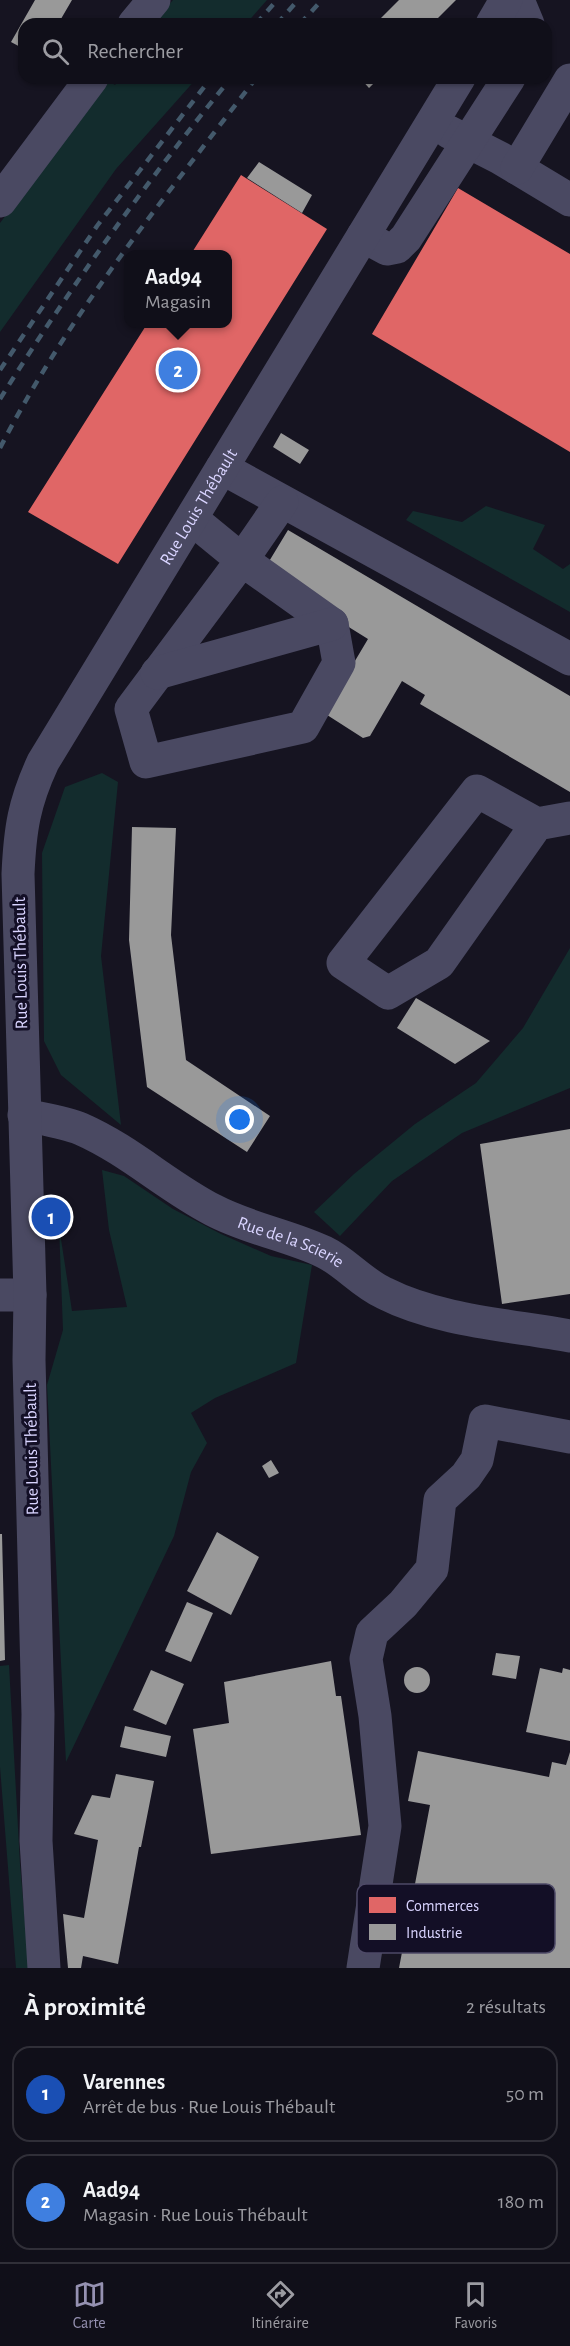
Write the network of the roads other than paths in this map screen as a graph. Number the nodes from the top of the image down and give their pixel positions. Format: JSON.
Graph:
{"nodes":[{"id":1,"x":154,"y":0,"type":"edge"},
{"id":2,"x":506,"y":0,"type":"edge"},
{"id":3,"x":518,"y":0,"type":"edge"},
{"id":4,"x":139,"y":18,"type":"edge"},
{"id":5,"x":496,"y":18,"type":"edge"},
{"id":6,"x":526,"y":18,"type":"edge"},
{"id":7,"x":570,"y":80,"type":"edge"},
{"id":8,"x":88,"y":84,"type":"edge"},
{"id":9,"x":455,"y":84,"type":"edge"},
{"id":10,"x":504,"y":84,"type":"edge"},
{"id":11,"x":432,"y":123,"type":"junction"},
{"id":12,"x":468,"y":142,"type":"junction"},
{"id":13,"x":518,"y":168,"type":"junction"},
{"id":14,"x":570,"y":200,"type":"edge"},
{"id":15,"x":0,"y":201,"type":"edge"},
{"id":16,"x":363,"y":236,"type":"junction"},
{"id":17,"x":222,"y":468,"type":"junction"},
{"id":18,"x":282,"y":502,"type":"junction"},
{"id":19,"x":192,"y":519,"type":"junction"},
{"id":20,"x":242,"y":560,"type":"junction"},
{"id":21,"x":333,"y":624,"type":"junction"},
{"id":22,"x":570,"y":659,"type":"edge"},
{"id":23,"x":157,"y":673,"type":"junction"},
{"id":24,"x":570,"y":818,"type":"edge"},
{"id":25,"x":537,"y":824,"type":"junction"},
{"id":26,"x":24,"y":1115,"type":"junction"},
{"id":27,"x":15,"y":1295,"type":"edge"},
{"id":28,"x":570,"y":1336,"type":"edge"},
{"id":29,"x":570,"y":1437,"type":"edge"},
{"id":30,"x":376,"y":1884,"type":"edge"},
{"id":31,"x":365,"y":1953,"type":"edge"},
{"id":32,"x":44,"y":1968,"type":"edge"},
{"id":33,"x":363,"y":1968,"type":"edge"}],
"edges":[{"from":1,"to":4,"type":"street"},
{"from":2,"to":5,"type":"street"},
{"from":3,"to":6,"type":"street"},
{"from":7,"to":13,"type":"street"},
{"from":8,"to":15,"type":"street"},
{"from":9,"to":11,"type":"street","name":"Rue Louis Thébault"},
{"from":10,"to":12,"type":"street"},
{"from":11,"to":12,"type":"street"},
{"from":11,"to":16,"type":"street","name":"Rue Louis Thébault"},
{"from":12,"to":13,"type":"street"},
{"from":12,"to":16,"type":"street"},
{"from":13,"to":14,"type":"street"},
{"from":16,"to":17,"type":"street","name":"Rue Louis Thébault"},
{"from":17,"to":18,"type":"street"},
{"from":17,"to":19,"type":"street","name":"Rue Louis Thébault"},
{"from":18,"to":20,"type":"street"},
{"from":18,"to":22,"type":"street"},
{"from":19,"to":20,"type":"street"},
{"from":19,"to":26,"type":"street","name":"Rue Louis Thébault"},
{"from":20,"to":21,"type":"street"},
{"from":20,"to":23,"type":"street"},
{"from":21,"to":23,"type":"street"},
{"from":21,"to":23,"type":"street"},
{"from":24,"to":25,"type":"street"},
{"from":25,"to":25,"type":"street"},
{"from":26,"to":27,"type":"street","name":"Rue Louis Thébault"},
{"from":26,"to":28,"type":"street","name":"Rue de la Scierie"},
{"from":27,"to":32,"type":"street","name":"Rue Louis Thébault"},
{"from":29,"to":30,"type":"street"},
{"from":31,"to":33,"type":"street"}]}
